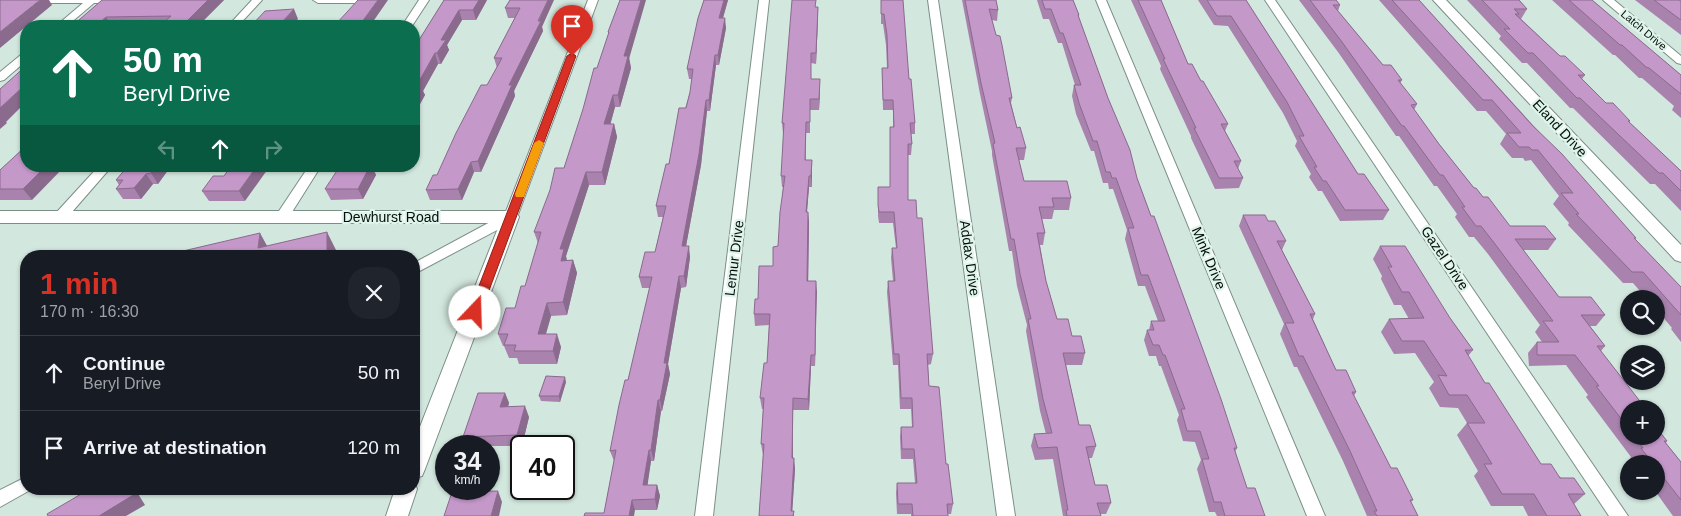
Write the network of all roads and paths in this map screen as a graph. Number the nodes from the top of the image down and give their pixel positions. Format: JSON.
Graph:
{"nodes":[{"id":1,"x":0,"y":0,"type":"edge"},
{"id":2,"x":92,"y":0,"type":"edge"},
{"id":3,"x":106,"y":0,"type":"edge"},
{"id":4,"x":257,"y":0,"type":"edge"},
{"id":5,"x":318,"y":0,"type":"edge"},
{"id":6,"x":378,"y":0,"type":"edge"},
{"id":7,"x":424,"y":0,"type":"edge"},
{"id":8,"x":593,"y":0,"type":"edge"},
{"id":9,"x":764,"y":0,"type":"edge"},
{"id":10,"x":933,"y":0,"type":"edge"},
{"id":11,"x":1101,"y":0,"type":"edge"},
{"id":12,"x":1270,"y":0,"type":"edge"},
{"id":13,"x":1440,"y":0,"type":"edge"},
{"id":14,"x":1608,"y":0,"type":"edge"},
{"id":15,"x":68,"y":20,"type":"edge"},
{"id":16,"x":239,"y":20,"type":"edge"},
{"id":17,"x":410,"y":20,"type":"edge"},
{"id":18,"x":20,"y":61,"type":"edge"},
{"id":19,"x":1681,"y":61,"type":"edge"},
{"id":20,"x":0,"y":78,"type":"edge"},
{"id":21,"x":101,"y":172,"type":"edge"},
{"id":22,"x":311,"y":172,"type":"edge"},
{"id":23,"x":0,"y":217,"type":"edge"},
{"id":24,"x":60,"y":217,"type":"junction"},
{"id":25,"x":282,"y":217,"type":"junction"},
{"id":26,"x":511,"y":217,"type":"junction"},
{"id":27,"x":1681,"y":256,"type":"edge"},
{"id":28,"x":420,"y":266,"type":"edge"},
{"id":29,"x":420,"y":453,"type":"edge"},
{"id":30,"x":20,"y":487,"type":"edge"},
{"id":31,"x":404,"y":495,"type":"edge"},
{"id":32,"x":0,"y":499,"type":"edge"},
{"id":33,"x":397,"y":516,"type":"edge"},
{"id":34,"x":704,"y":516,"type":"edge"},
{"id":35,"x":1006,"y":516,"type":"edge"},
{"id":36,"x":1316,"y":516,"type":"edge"},
{"id":37,"x":1619,"y":516,"type":"edge"}],
"edges":[{"from":1,"to":2,"type":"street"},
{"from":2,"to":3,"type":"street"},
{"from":2,"to":15,"type":"street"},
{"from":4,"to":16,"type":"street"},
{"from":5,"to":6,"type":"street"},
{"from":7,"to":17,"type":"street"},
{"from":8,"to":26,"type":"street"},
{"from":9,"to":34,"type":"street","name":"Lemur Drive"},
{"from":10,"to":35,"type":"street","name":"Addax Drive"},
{"from":11,"to":36,"type":"street","name":"Mink Drive"},
{"from":12,"to":37,"type":"street","name":"Gazel Drive"},
{"from":13,"to":27,"type":"street","name":"Eland Drive"},
{"from":14,"to":19,"type":"street","name":"Latch Drive"},
{"from":18,"to":20,"type":"street"},
{"from":21,"to":24,"type":"street"},
{"from":22,"to":25,"type":"street"},
{"from":23,"to":24,"type":"street","name":"Dewhurst Road"},
{"from":24,"to":25,"type":"street","name":"Dewhurst Road"},
{"from":25,"to":26,"type":"street","name":"Dewhurst Road"},
{"from":26,"to":28,"type":"street"},
{"from":26,"to":29,"type":"street"},
{"from":30,"to":32,"type":"street"},
{"from":31,"to":33,"type":"street"}]}
